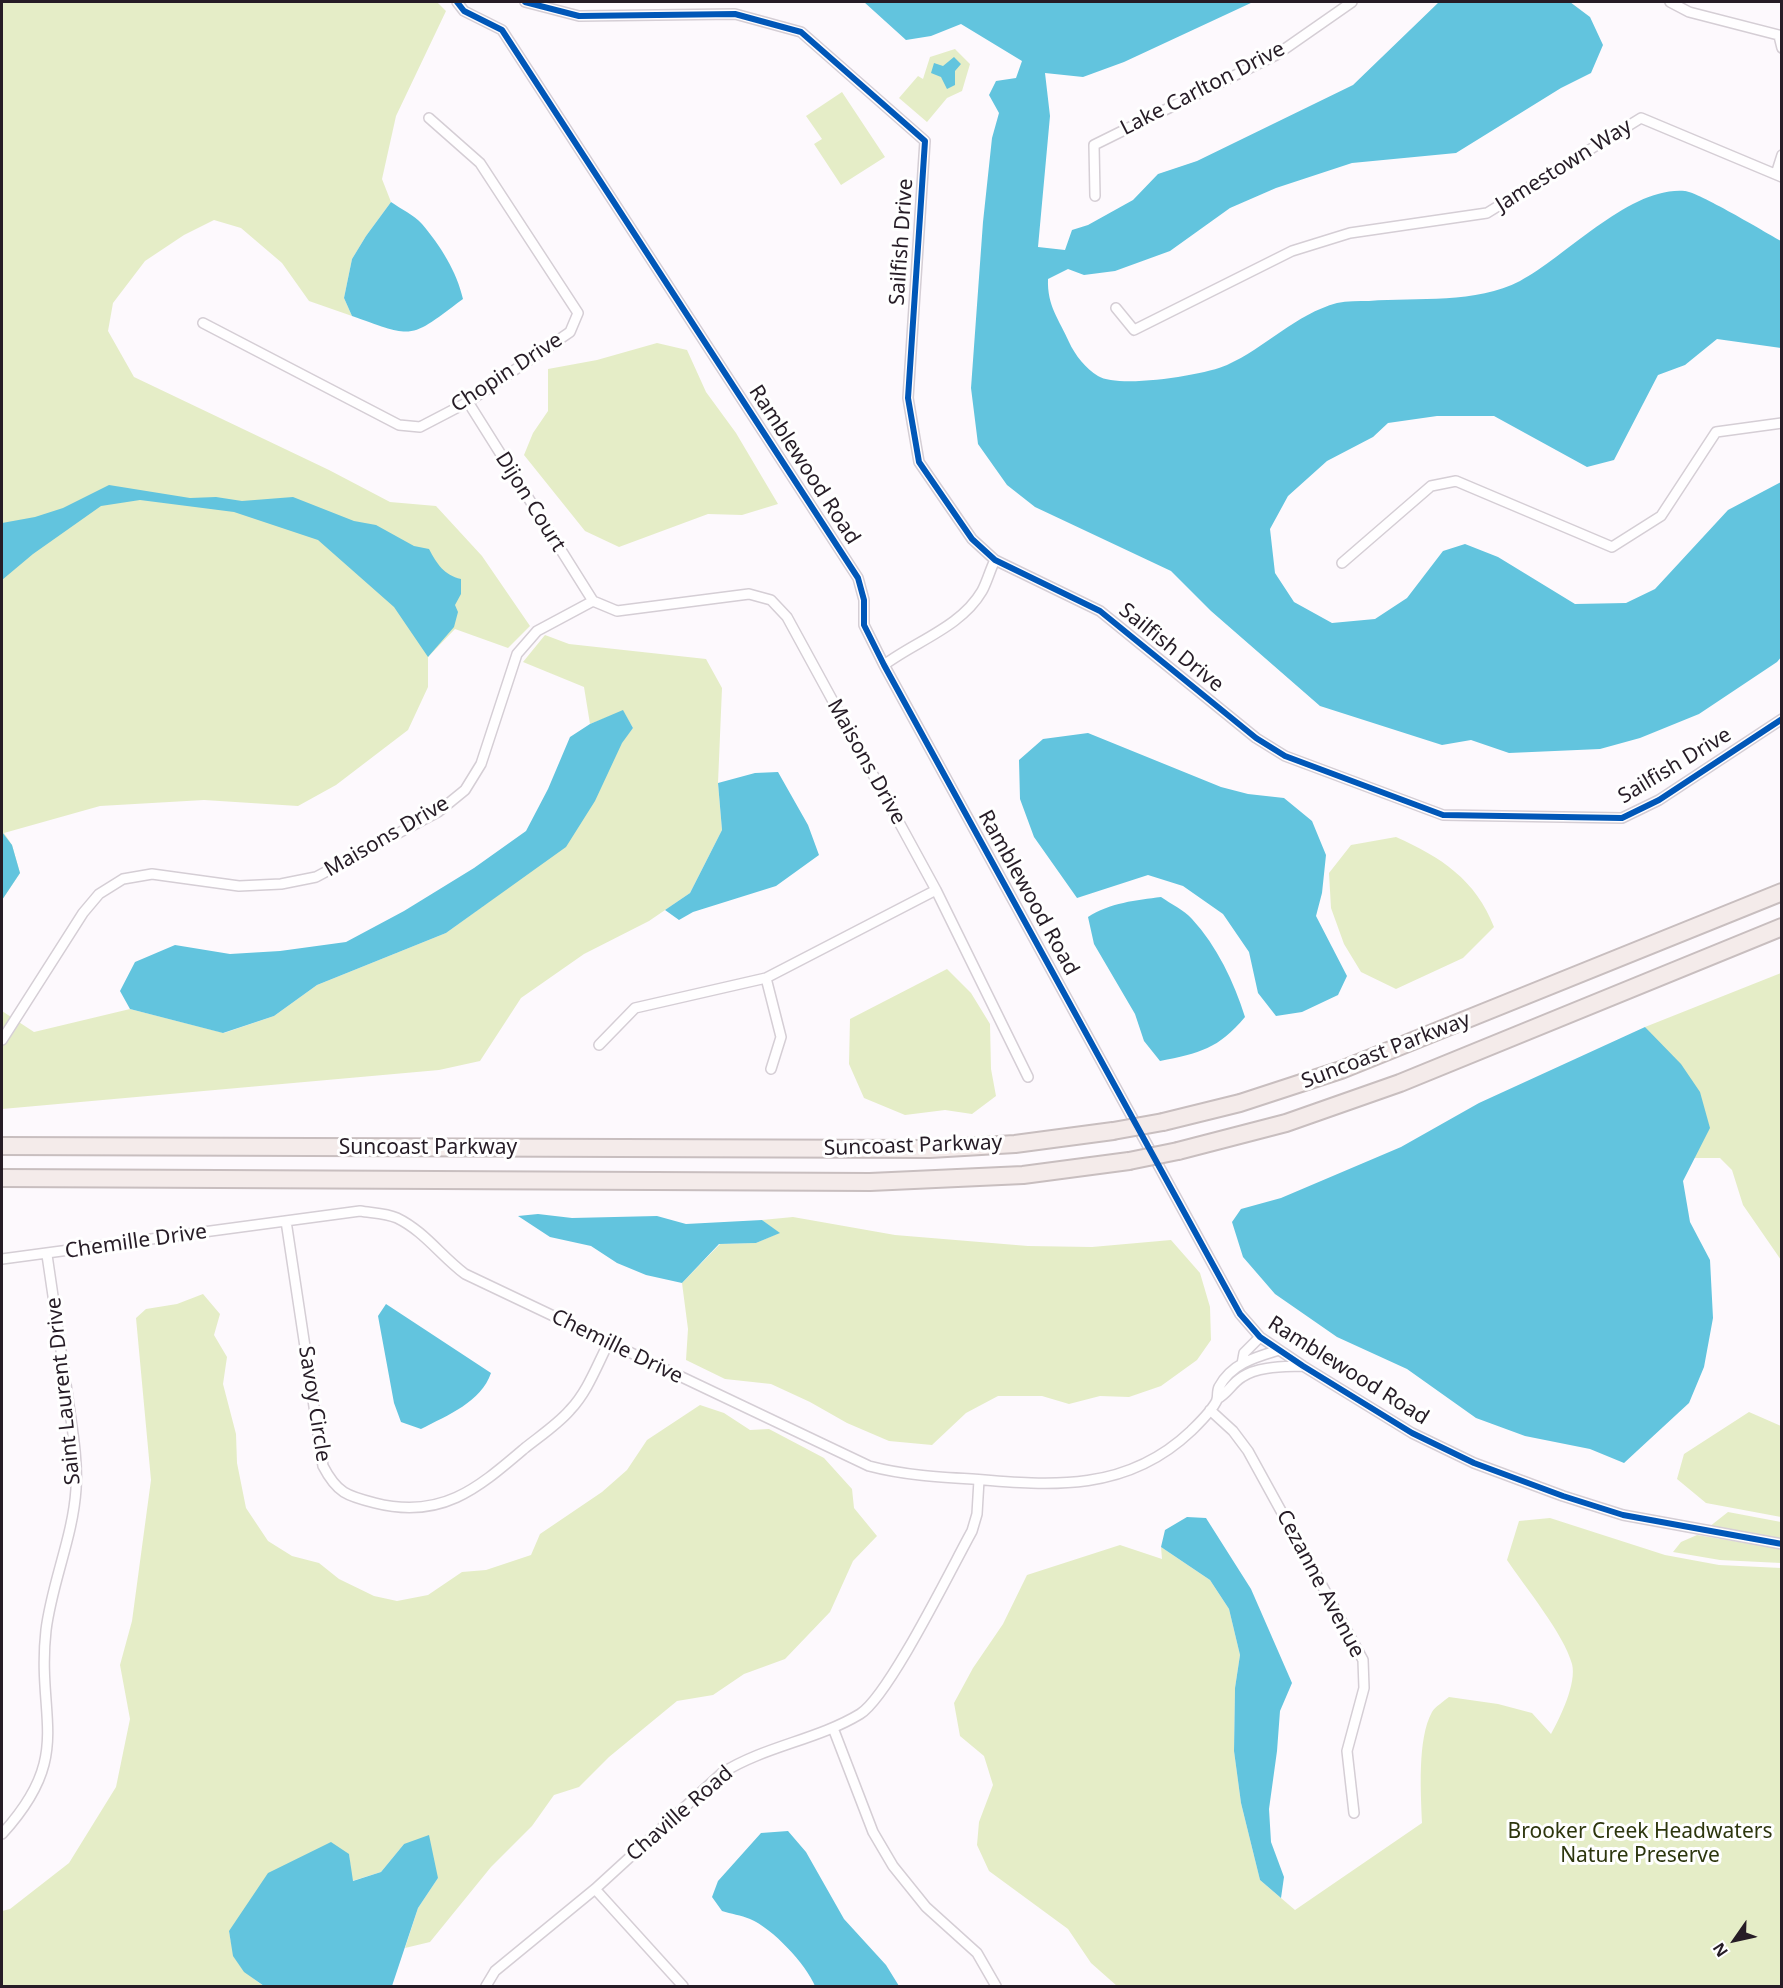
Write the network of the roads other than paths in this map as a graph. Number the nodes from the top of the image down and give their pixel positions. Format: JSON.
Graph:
{"nodes":[{"id":1,"x":457,"y":2,"type":"edge"},
{"id":2,"x":525,"y":2,"type":"edge"},
{"id":3,"x":1352,"y":2,"type":"edge"},
{"id":4,"x":1670,"y":2,"type":"edge"},
{"id":5,"x":1780,"y":36,"type":"edge"},
{"id":6,"x":1782,"y":48,"type":"edge"},
{"id":7,"x":429,"y":118,"type":"dead end"},
{"id":8,"x":1782,"y":155,"type":"edge"},
{"id":9,"x":1779,"y":176,"type":"edge"},
{"id":10,"x":1095,"y":196,"type":"dead end"},
{"id":11,"x":1116,"y":308,"type":"dead end"},
{"id":12,"x":203,"y":323,"type":"dead end"},
{"id":13,"x":468,"y":402,"type":"junction"},
{"id":14,"x":1782,"y":423,"type":"edge"},
{"id":15,"x":995,"y":560,"type":"junction"},
{"id":16,"x":1342,"y":563,"type":"dead end"},
{"id":17,"x":593,"y":602,"type":"junction"},
{"id":18,"x":884,"y":665,"type":"junction"},
{"id":19,"x":1782,"y":719,"type":"edge"},
{"id":20,"x":936,"y":890,"type":"junction"},
{"id":21,"x":1782,"y":892,"type":"edge"},
{"id":22,"x":1782,"y":927,"type":"edge"},
{"id":23,"x":766,"y":978,"type":"junction"},
{"id":24,"x":2,"y":1040,"type":"edge"},
{"id":25,"x":599,"y":1045,"type":"dead end"},
{"id":26,"x":771,"y":1069,"type":"dead end"},
{"id":27,"x":1028,"y":1077,"type":"dead end"},
{"id":28,"x":2,"y":1146,"type":"edge"},
{"id":29,"x":2,"y":1178,"type":"edge"},
{"id":30,"x":286,"y":1221,"type":"junction"},
{"id":31,"x":47,"y":1255,"type":"junction"},
{"id":32,"x":2,"y":1259,"type":"edge"},
{"id":33,"x":1260,"y":1337,"type":"junction"},
{"id":34,"x":609,"y":1342,"type":"junction"},
{"id":35,"x":1279,"y":1350,"type":"junction"},
{"id":36,"x":1242,"y":1363,"type":"junction"},
{"id":37,"x":1303,"y":1366,"type":"junction"},
{"id":38,"x":1249,"y":1374,"type":"junction"},
{"id":39,"x":1217,"y":1399,"type":"junction"},
{"id":40,"x":1210,"y":1410,"type":"junction"},
{"id":41,"x":979,"y":1480,"type":"junction"},
{"id":42,"x":1782,"y":1544,"type":"edge"},
{"id":43,"x":833,"y":1728,"type":"junction"},
{"id":44,"x":1354,"y":1813,"type":"dead end"},
{"id":45,"x":2,"y":1834,"type":"edge"},
{"id":46,"x":595,"y":1889,"type":"junction"},
{"id":47,"x":486,"y":1986,"type":"edge"},
{"id":48,"x":683,"y":1986,"type":"edge"},
{"id":49,"x":996,"y":1986,"type":"edge"}],
"edges":[{"from":1,"to":18,"type":"street","name":"Ramblewood Road"},
{"from":2,"to":15,"type":"street","name":"Sailfish Drive"},
{"from":3,"to":10,"type":"street","name":"Lake Carlton Drive"},
{"from":4,"to":5,"type":"street"},
{"from":5,"to":6,"type":"street"},
{"from":7,"to":13,"type":"street","name":"Chopin Drive"},
{"from":8,"to":9,"type":"street"},
{"from":9,"to":11,"type":"street","name":"Jamestown Way"},
{"from":12,"to":13,"type":"street","name":"Chopin Drive"},
{"from":13,"to":17,"type":"street","name":"Dijon Court"},
{"from":14,"to":16,"type":"street"},
{"from":15,"to":18,"type":"street"},
{"from":15,"to":19,"type":"street","name":"Sailfish Drive"},
{"from":17,"to":20,"type":"street","name":"Maisons Drive"},
{"from":17,"to":24,"type":"street","name":"Maisons Drive"},
{"from":18,"to":33,"type":"street","name":"Ramblewood Road"},
{"from":20,"to":23,"type":"street"},
{"from":20,"to":27,"type":"street","name":"Maisons Drive"},
{"from":21,"to":28,"type":"highway","name":"Suncoast Parkway","bridge":true},
{"from":22,"to":29,"type":"highway","name":"Suncoast Parkway","bridge":true},
{"from":23,"to":25,"type":"street"},
{"from":23,"to":26,"type":"street"},
{"from":30,"to":31,"type":"street","name":"Chemille Drive"},
{"from":30,"to":34,"type":"street","name":"Chemille Drive"},
{"from":30,"to":34,"type":"street","name":"Savoy Circle"},
{"from":31,"to":32,"type":"street","name":"Chemille Drive"},
{"from":31,"to":45,"type":"street","name":"Saint Laurent Drive"},
{"from":33,"to":35,"type":"street","name":"Ramblewood Road"},
{"from":33,"to":36,"type":"street","name":"Chemille Drive"},
{"from":34,"to":41,"type":"street","name":"Chemille Drive"},
{"from":35,"to":36,"type":"street","name":"Chemille Drive"},
{"from":35,"to":37,"type":"street","name":"Ramblewood Road"},
{"from":36,"to":38,"type":"street"},
{"from":36,"to":39,"type":"street","name":"Chemille Drive"},
{"from":37,"to":38,"type":"street"},
{"from":37,"to":42,"type":"street","name":"Ramblewood Road"},
{"from":38,"to":39,"type":"street","name":"Chemille Drive"},
{"from":39,"to":40,"type":"street","name":"Chemille Drive"},
{"from":40,"to":41,"type":"street","name":"Chemille Drive"},
{"from":40,"to":44,"type":"street","name":"Cezanne Avenue"},
{"from":41,"to":43,"type":"street","name":"Chaville Road"},
{"from":43,"to":46,"type":"street","name":"Chaville Road"},
{"from":43,"to":49,"type":"street"},
{"from":46,"to":47,"type":"street","name":"Chaville Road"},
{"from":46,"to":48,"type":"street"}]}
